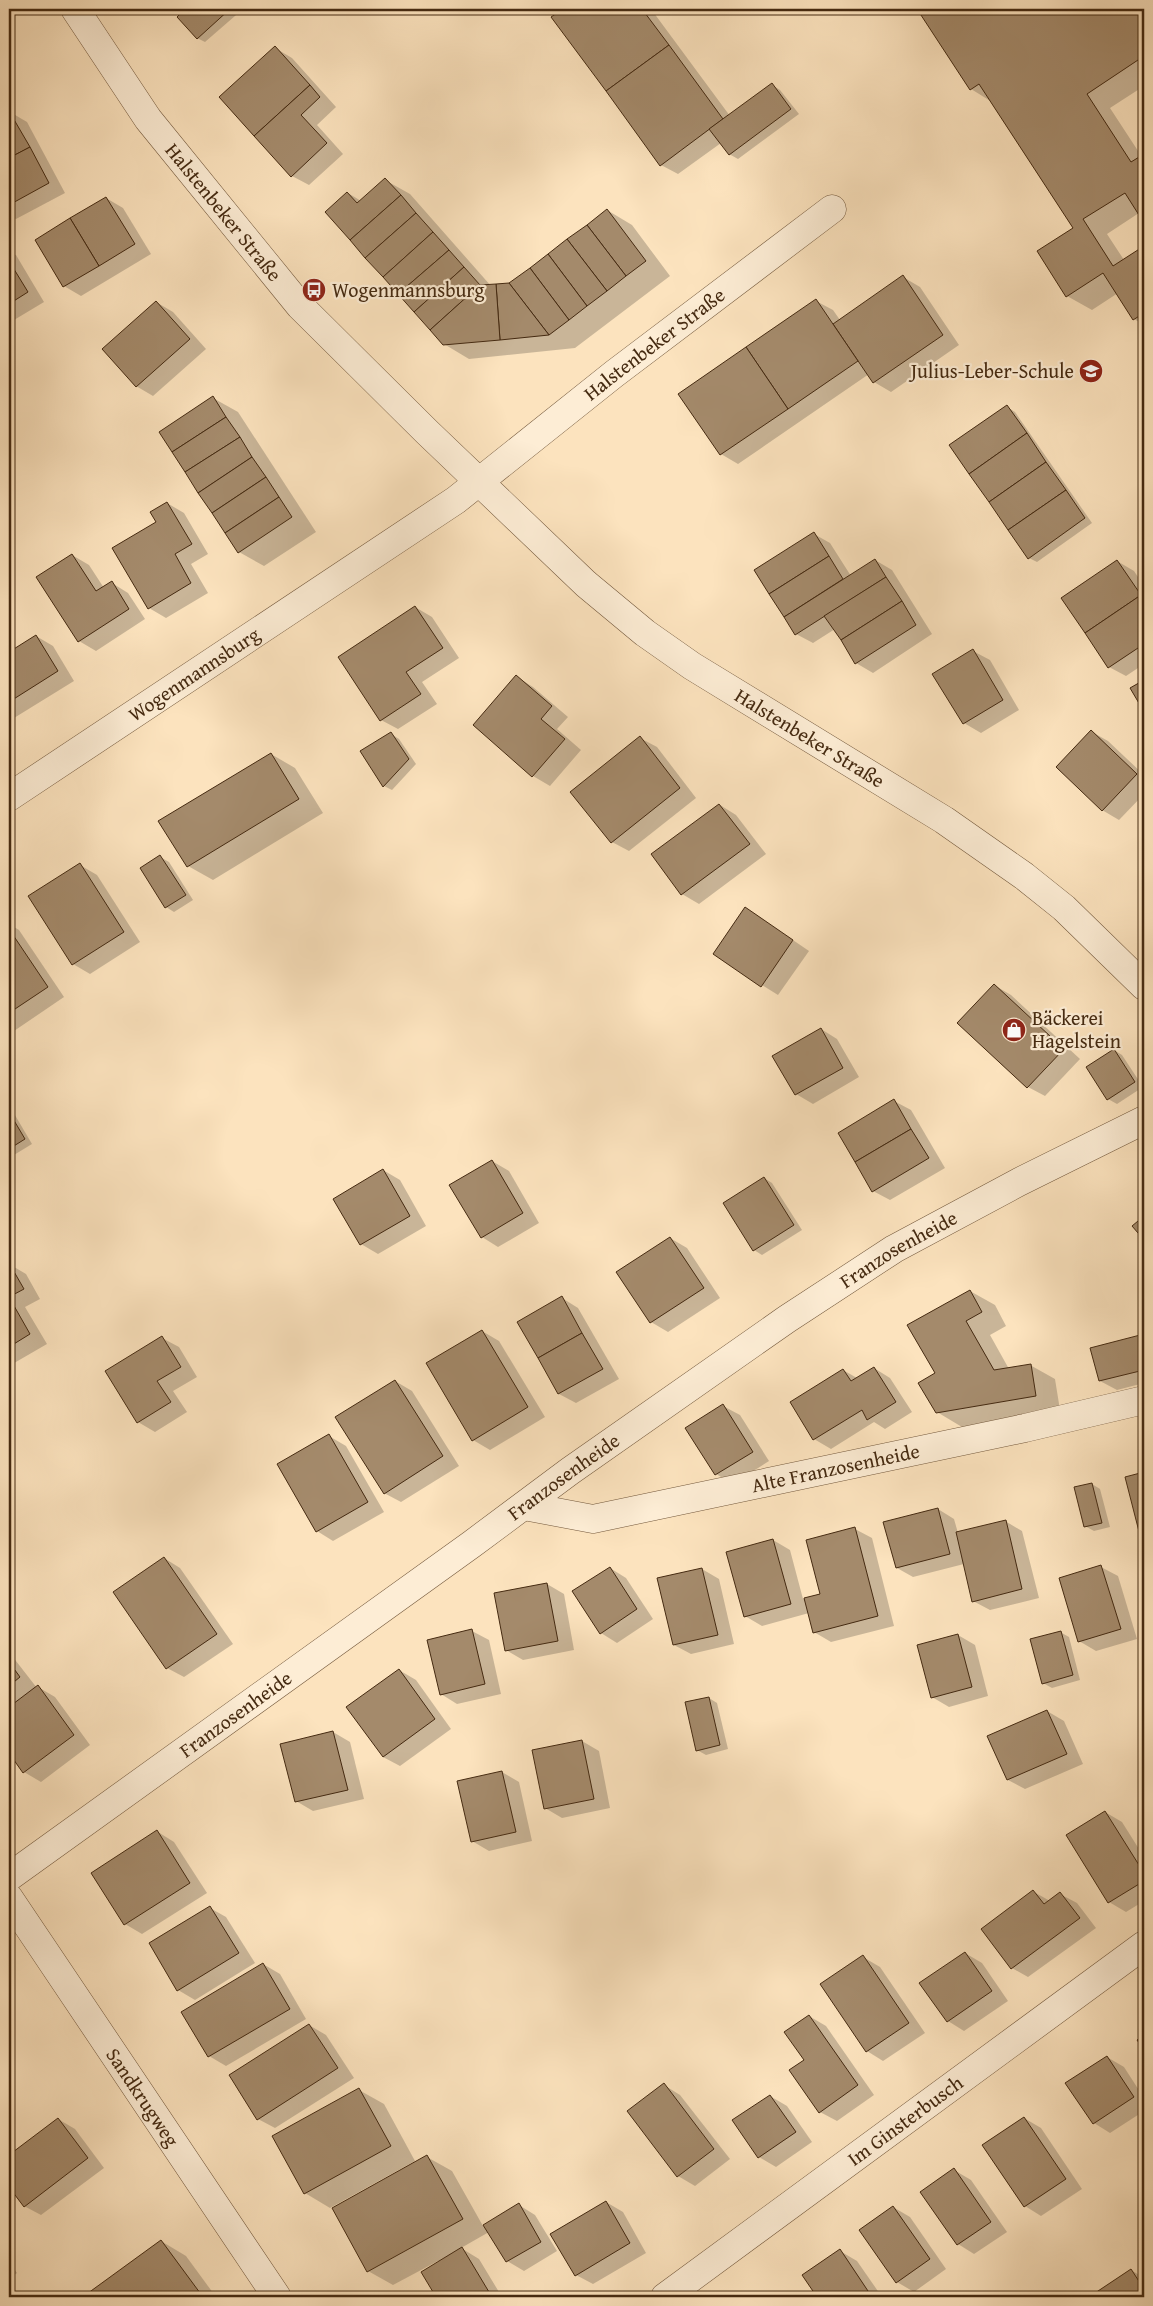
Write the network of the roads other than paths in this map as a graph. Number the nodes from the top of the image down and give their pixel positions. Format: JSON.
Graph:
{"nodes":[{"id":1,"x":75,"y":9,"type":"edge"},
{"id":2,"x":832,"y":209,"type":"dead end"},
{"id":3,"x":479,"y":482,"type":"junction"},
{"id":4,"x":9,"y":796,"type":"edge"},
{"id":5,"x":1144,"y":986,"type":"edge"},
{"id":6,"x":1144,"y":1120,"type":"edge"},
{"id":7,"x":1144,"y":1400,"type":"edge"},
{"id":8,"x":524,"y":1506,"type":"junction"},
{"id":9,"x":9,"y":1877,"type":"edge"},
{"id":10,"x":9,"y":1898,"type":"edge"},
{"id":11,"x":1144,"y":1945,"type":"edge"},
{"id":12,"x":277,"y":2297,"type":"edge"},
{"id":13,"x":665,"y":2297,"type":"edge"}],
"edges":[{"from":1,"to":3,"type":"street","name":"Halstenbeker Straße"},
{"from":2,"to":3,"type":"street","name":"Halstenbeker Straße"},
{"from":3,"to":4,"type":"street","name":"Wogenmannsburg"},
{"from":3,"to":5,"type":"street","name":"Halstenbeker Straße"},
{"from":6,"to":8,"type":"street","name":"Franzosenheide"},
{"from":7,"to":8,"type":"street","name":"Alte Franzosenheide"},
{"from":8,"to":9,"type":"street","name":"Franzosenheide"},
{"from":10,"to":12,"type":"street","name":"Sandkrugweg"},
{"from":11,"to":13,"type":"street","name":"Im Ginsterbusch"}]}
